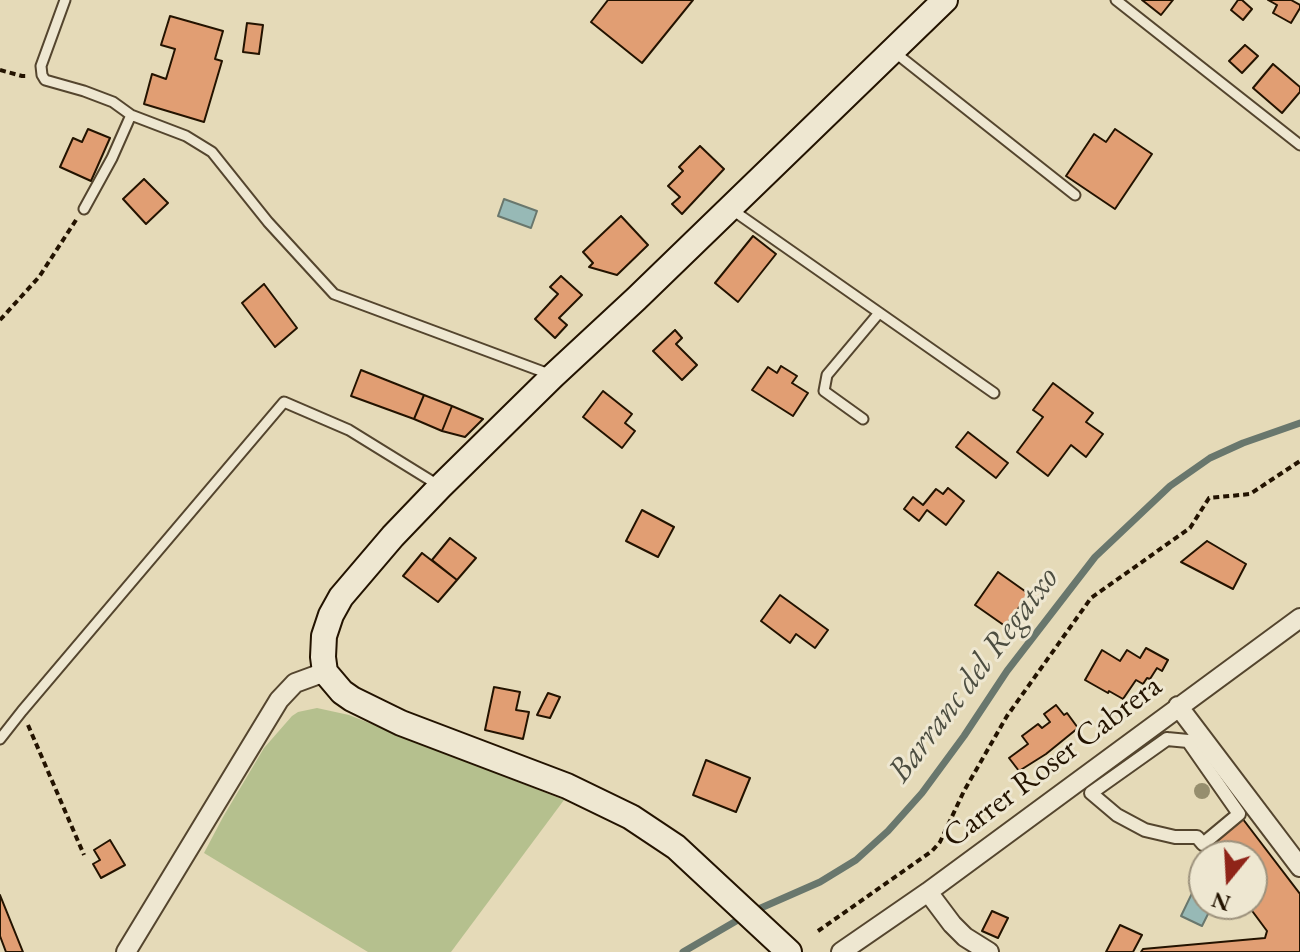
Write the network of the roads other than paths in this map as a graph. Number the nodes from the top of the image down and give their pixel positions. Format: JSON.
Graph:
{"nodes":[{"id":1,"x":65,"y":0,"type":"edge"},
{"id":2,"x":945,"y":0,"type":"edge"},
{"id":3,"x":1116,"y":0,"type":"edge"},
{"id":4,"x":893,"y":51,"type":"junction"},
{"id":5,"x":131,"y":115,"type":"junction"},
{"id":6,"x":1300,"y":145,"type":"edge"},
{"id":7,"x":1075,"y":195,"type":"dead end"},
{"id":8,"x":729,"y":207,"type":"junction"},
{"id":9,"x":84,"y":209,"type":"road end"},
{"id":10,"x":879,"y":313,"type":"junction"},
{"id":11,"x":553,"y":376,"type":"junction"},
{"id":12,"x":994,"y":393,"type":"dead end"},
{"id":13,"x":863,"y":419,"type":"dead end"},
{"id":14,"x":440,"y":487,"type":"junction"},
{"id":15,"x":1300,"y":618,"type":"edge"},
{"id":16,"x":325,"y":672,"type":"junction"},
{"id":17,"x":1178,"y":706,"type":"junction"},
{"id":18,"x":0,"y":739,"type":"edge"},
{"id":19,"x":1167,"y":739,"type":"joint"},
{"id":20,"x":1300,"y":867,"type":"edge"},
{"id":21,"x":928,"y":892,"type":"junction"},
{"id":22,"x":785,"y":949,"type":"edge"},
{"id":23,"x":126,"y":952,"type":"edge"},
{"id":24,"x":841,"y":952,"type":"edge"},
{"id":25,"x":989,"y":952,"type":"edge"}],
"edges":[{"from":1,"to":5,"type":"lane"},
{"from":2,"to":4,"type":"main road"},
{"from":3,"to":6,"type":"lane"},
{"from":4,"to":7,"type":"lane"},
{"from":4,"to":8,"type":"main road"},
{"from":5,"to":9,"type":"lane"},
{"from":5,"to":11,"type":"lane"},
{"from":8,"to":10,"type":"lane"},
{"from":8,"to":11,"type":"main road"},
{"from":10,"to":12,"type":"lane"},
{"from":10,"to":13,"type":"lane"},
{"from":11,"to":14,"type":"main road"},
{"from":14,"to":16,"type":"main road"},
{"from":14,"to":18,"type":"lane"},
{"from":15,"to":17,"type":"street","name":"Carrer Roser Cabrera"},
{"from":16,"to":22,"type":"main road"},
{"from":16,"to":23,"type":"street"},
{"from":17,"to":20,"type":"street"},
{"from":17,"to":21,"type":"street","name":"Carrer Roser Cabrera"},
{"from":19,"to":19,"type":"street"},
{"from":21,"to":24,"type":"street","name":"Carrer Roser Cabrera"},
{"from":21,"to":25,"type":"street"}]}
